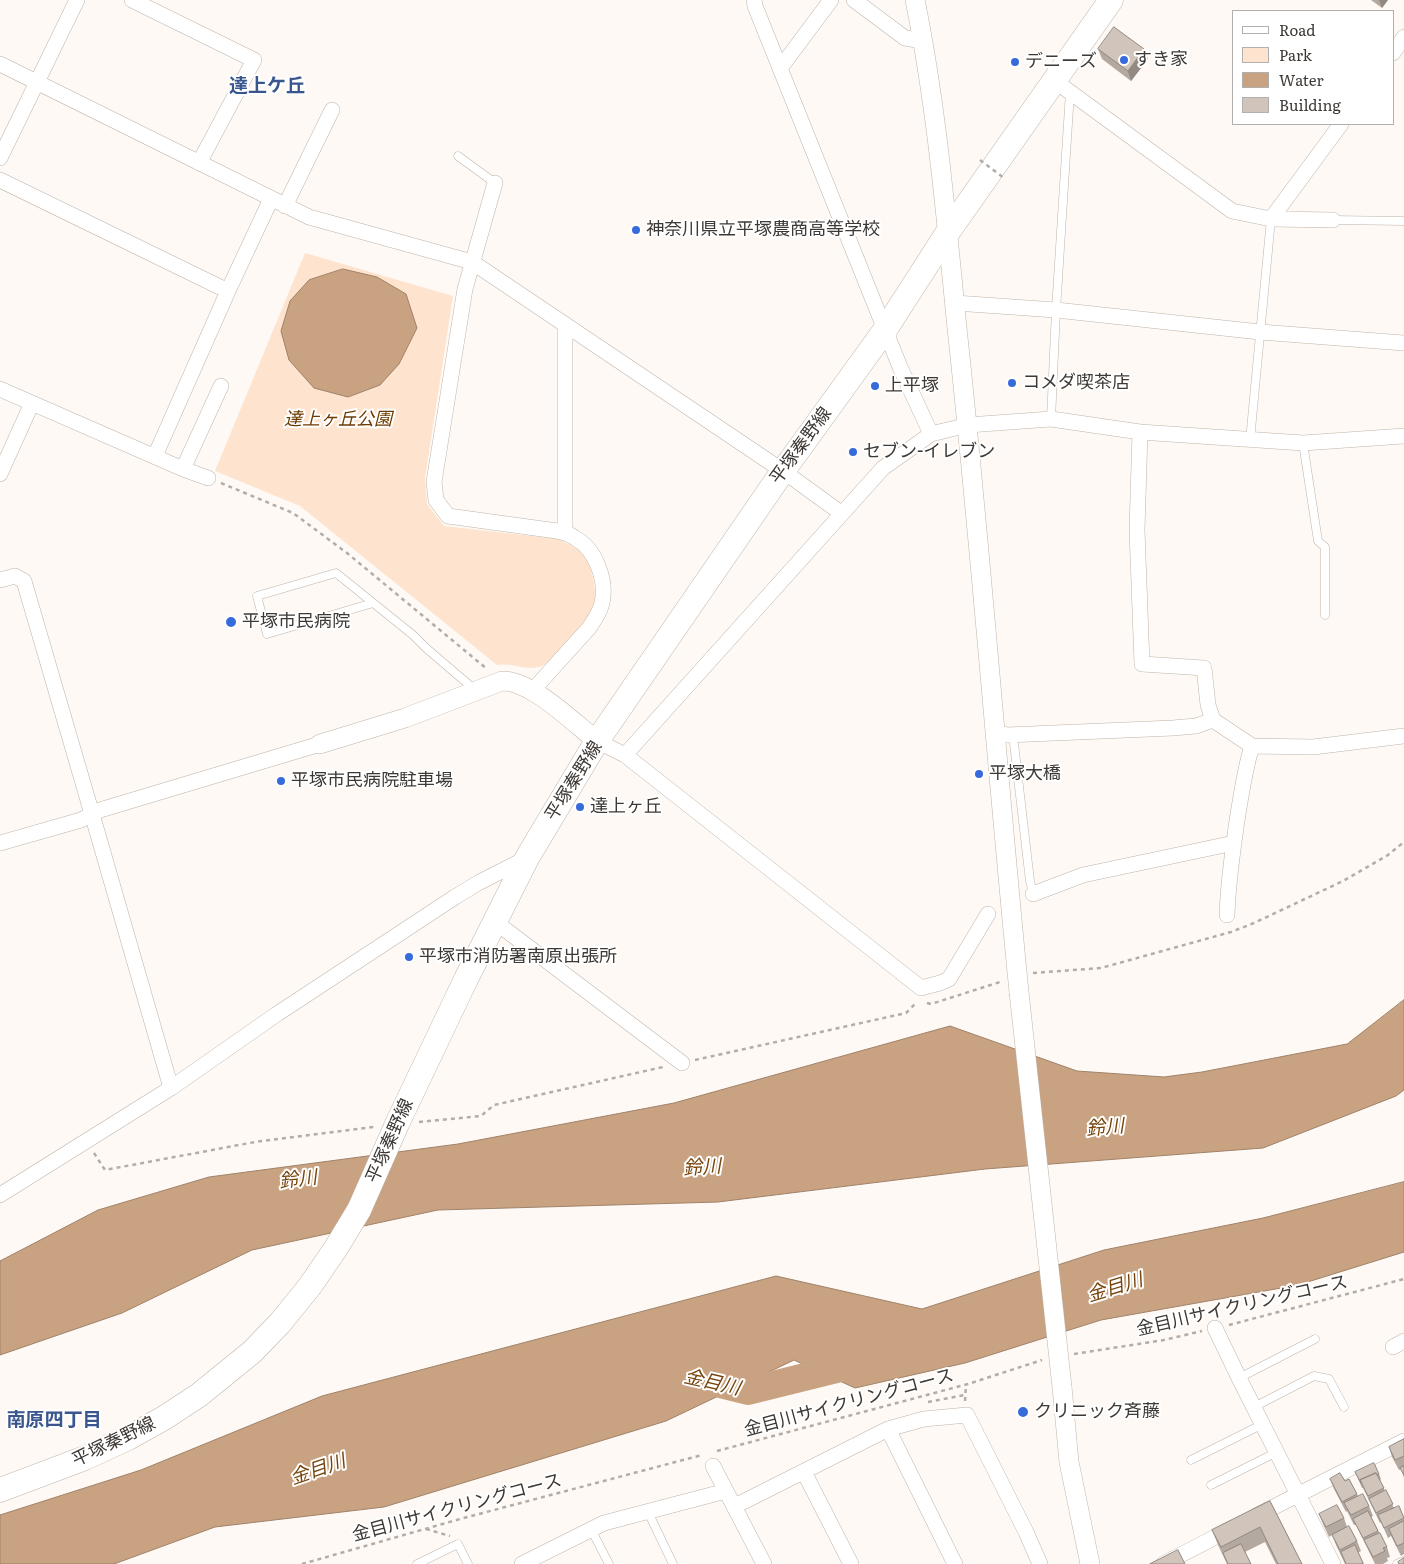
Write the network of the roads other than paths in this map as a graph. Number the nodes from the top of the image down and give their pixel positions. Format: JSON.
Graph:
{"nodes":[{"id":1,"x":77,"y":0,"type":"edge"},
{"id":2,"x":132,"y":0,"type":"edge"},
{"id":3,"x":754,"y":0,"type":"edge"},
{"id":4,"x":831,"y":0,"type":"edge"},
{"id":5,"x":854,"y":0,"type":"edge"},
{"id":6,"x":915,"y":0,"type":"edge"},
{"id":7,"x":1112,"y":0,"type":"edge"},
{"id":8,"x":1404,"y":38,"type":"edge"},
{"id":9,"x":923,"y":41,"type":"junction"},
{"id":10,"x":1394,"y":52,"type":"edge"},
{"id":11,"x":0,"y":64,"type":"edge"},
{"id":12,"x":780,"y":67,"type":"junction"},
{"id":13,"x":36,"y":82,"type":"junction"},
{"id":14,"x":1063,"y":86,"type":"junction"},
{"id":15,"x":332,"y":110,"type":"dead end"},
{"id":16,"x":1340,"y":125,"type":"edge"},
{"id":17,"x":458,"y":156,"type":"dead end"},
{"id":18,"x":0,"y":158,"type":"edge"},
{"id":19,"x":199,"y":163,"type":"junction"},
{"id":20,"x":0,"y":180,"type":"edge"},
{"id":21,"x":494,"y":183,"type":"joint"},
{"id":22,"x":271,"y":199,"type":"junction"},
{"id":23,"x":286,"y":206,"type":"junction"},
{"id":24,"x":1271,"y":219,"type":"junction"},
{"id":25,"x":1333,"y":220,"type":"joint"},
{"id":26,"x":1404,"y":221,"type":"edge"},
{"id":27,"x":948,"y":232,"type":"junction"},
{"id":28,"x":472,"y":262,"type":"junction"},
{"id":29,"x":228,"y":291,"type":"junction"},
{"id":30,"x":955,"y":303,"type":"junction"},
{"id":31,"x":1056,"y":310,"type":"junction"},
{"id":32,"x":565,"y":324,"type":"junction"},
{"id":33,"x":885,"y":330,"type":"junction"},
{"id":34,"x":1260,"y":332,"type":"junction"},
{"id":35,"x":1404,"y":343,"type":"edge"},
{"id":36,"x":221,"y":386,"type":"dead end"},
{"id":37,"x":0,"y":389,"type":"edge"},
{"id":38,"x":32,"y":403,"type":"junction"},
{"id":39,"x":1051,"y":419,"type":"junction"},
{"id":40,"x":968,"y":425,"type":"junction"},
{"id":41,"x":1140,"y":432,"type":"junction"},
{"id":42,"x":932,"y":434,"type":"junction"},
{"id":43,"x":1404,"y":436,"type":"edge"},
{"id":44,"x":1250,"y":440,"type":"junction"},
{"id":45,"x":1303,"y":443,"type":"junction"},
{"id":46,"x":155,"y":456,"type":"junction"},
{"id":47,"x":184,"y":469,"type":"junction"},
{"id":48,"x":782,"y":471,"type":"junction"},
{"id":49,"x":0,"y":474,"type":"edge"},
{"id":50,"x":208,"y":478,"type":"road end"},
{"id":51,"x":842,"y":514,"type":"junction"},
{"id":52,"x":564,"y":533,"type":"junction"},
{"id":53,"x":0,"y":568,"type":"edge"},
{"id":54,"x":15,"y":576,"type":"junction"},
{"id":55,"x":0,"y":580,"type":"edge"},
{"id":56,"x":373,"y":603,"type":"junction"},
{"id":57,"x":1325,"y":615,"type":"dead end"},
{"id":58,"x":476,"y":690,"type":"junction"},
{"id":59,"x":533,"y":690,"type":"junction"},
{"id":60,"x":1213,"y":720,"type":"junction"},
{"id":61,"x":1004,"y":734,"type":"junction"},
{"id":62,"x":1404,"y":736,"type":"edge"},
{"id":63,"x":597,"y":742,"type":"junction"},
{"id":64,"x":320,"y":744,"type":"joint"},
{"id":65,"x":1252,"y":746,"type":"junction"},
{"id":66,"x":625,"y":755,"type":"junction"},
{"id":67,"x":92,"y":814,"type":"junction"},
{"id":68,"x":0,"y":843,"type":"edge"},
{"id":69,"x":1234,"y":843,"type":"junction"},
{"id":70,"x":527,"y":858,"type":"junction"},
{"id":71,"x":1034,"y":894,"type":"joint"},
{"id":72,"x":988,"y":914,"type":"dead end"},
{"id":73,"x":1226,"y":915,"type":"dead end"},
{"id":74,"x":494,"y":922,"type":"junction"},
{"id":75,"x":682,"y":1063,"type":"road end"},
{"id":76,"x":171,"y":1088,"type":"junction"},
{"id":77,"x":0,"y":1195,"type":"edge"},
{"id":78,"x":1215,"y":1328,"type":"road end"},
{"id":79,"x":1315,"y":1339,"type":"dead end"},
{"id":80,"x":1239,"y":1378,"type":"junction"},
{"id":81,"x":1254,"y":1407,"type":"junction"},
{"id":82,"x":1344,"y":1407,"type":"dead end"},
{"id":83,"x":1263,"y":1424,"type":"junction"},
{"id":84,"x":888,"y":1429,"type":"junction"},
{"id":85,"x":1404,"y":1441,"type":"edge"},
{"id":86,"x":1276,"y":1452,"type":"junction"},
{"id":87,"x":1192,"y":1460,"type":"dead end"},
{"id":88,"x":713,"y":1466,"type":"dead end"},
{"id":89,"x":804,"y":1472,"type":"junction"},
{"id":90,"x":1211,"y":1485,"type":"dead end"},
{"id":91,"x":0,"y":1490,"type":"edge"},
{"id":92,"x":726,"y":1491,"type":"junction"},
{"id":93,"x":1299,"y":1494,"type":"junction"},
{"id":94,"x":735,"y":1506,"type":"junction"},
{"id":95,"x":648,"y":1512,"type":"junction"},
{"id":96,"x":591,"y":1529,"type":"junction"},
{"id":97,"x":542,"y":1560,"type":"edge"},
{"id":98,"x":1404,"y":1561,"type":"edge"},
{"id":99,"x":417,"y":1564,"type":"edge"},
{"id":100,"x":468,"y":1564,"type":"edge"},
{"id":101,"x":522,"y":1564,"type":"edge"},
{"id":102,"x":609,"y":1564,"type":"edge"},
{"id":103,"x":673,"y":1564,"type":"edge"},
{"id":104,"x":764,"y":1564,"type":"edge"},
{"id":105,"x":851,"y":1564,"type":"edge"},
{"id":106,"x":955,"y":1564,"type":"edge"},
{"id":107,"x":1040,"y":1564,"type":"edge"},
{"id":108,"x":1090,"y":1564,"type":"edge"},
{"id":109,"x":1163,"y":1564,"type":"edge"},
{"id":110,"x":1333,"y":1564,"type":"edge"},
{"id":111,"x":1397,"y":1564,"type":"edge"}],
"edges":[{"from":1,"to":13,"type":"street"},
{"from":2,"to":19,"type":"street"},
{"from":3,"to":12,"type":"street"},
{"from":4,"to":12,"type":"street"},
{"from":5,"to":9,"type":"street"},
{"from":6,"to":9,"type":"street"},
{"from":7,"to":14,"type":"main road","name":"平塚秦野線"},
{"from":8,"to":10,"type":"street"},
{"from":9,"to":27,"type":"street"},
{"from":11,"to":13,"type":"street"},
{"from":12,"to":33,"type":"street"},
{"from":13,"to":18,"type":"street"},
{"from":13,"to":19,"type":"street"},
{"from":14,"to":24,"type":"street"},
{"from":14,"to":27,"type":"main road","name":"平塚秦野線"},
{"from":14,"to":31,"type":"lane"},
{"from":15,"to":23,"type":"street"},
{"from":16,"to":24,"type":"street"},
{"from":17,"to":21,"type":"lane"},
{"from":19,"to":22,"type":"street"},
{"from":20,"to":29,"type":"street"},
{"from":21,"to":28,"type":"street"},
{"from":22,"to":23,"type":"street"},
{"from":22,"to":29,"type":"street"},
{"from":23,"to":28,"type":"street"},
{"from":24,"to":25,"type":"street"},
{"from":24,"to":34,"type":"lane"},
{"from":25,"to":26,"type":"lane"},
{"from":27,"to":30,"type":"street"},
{"from":27,"to":33,"type":"main road","name":"平塚秦野線"},
{"from":28,"to":32,"type":"street"},
{"from":28,"to":52,"type":"street"},
{"from":29,"to":46,"type":"street"},
{"from":30,"to":31,"type":"street"},
{"from":30,"to":40,"type":"street"},
{"from":31,"to":34,"type":"street"},
{"from":31,"to":39,"type":"lane"},
{"from":32,"to":48,"type":"street"},
{"from":32,"to":52,"type":"street"},
{"from":33,"to":42,"type":"street"},
{"from":33,"to":48,"type":"main road","name":"平塚秦野線"},
{"from":34,"to":35,"type":"street"},
{"from":34,"to":44,"type":"lane"},
{"from":36,"to":47,"type":"street"},
{"from":37,"to":38,"type":"street"},
{"from":38,"to":46,"type":"street"},
{"from":38,"to":49,"type":"street"},
{"from":39,"to":40,"type":"street"},
{"from":39,"to":41,"type":"street"},
{"from":40,"to":42,"type":"street"},
{"from":40,"to":61,"type":"street"},
{"from":41,"to":44,"type":"street"},
{"from":41,"to":60,"type":"street"},
{"from":42,"to":51,"type":"street"},
{"from":43,"to":45,"type":"street"},
{"from":44,"to":45,"type":"street"},
{"from":45,"to":57,"type":"lane"},
{"from":46,"to":47,"type":"street"},
{"from":47,"to":50,"type":"street"},
{"from":48,"to":51,"type":"street"},
{"from":48,"to":63,"type":"main road","name":"平塚秦野線"},
{"from":51,"to":66,"type":"street"},
{"from":52,"to":59,"type":"street"},
{"from":53,"to":54,"type":"street"},
{"from":54,"to":55,"type":"street"},
{"from":54,"to":67,"type":"street"},
{"from":56,"to":56,"type":"lane"},
{"from":56,"to":58,"type":"lane"},
{"from":58,"to":59,"type":"street"},
{"from":58,"to":64,"type":"street"},
{"from":59,"to":63,"type":"street"},
{"from":60,"to":61,"type":"street"},
{"from":60,"to":65,"type":"street"},
{"from":61,"to":71,"type":"lane"},
{"from":61,"to":108,"type":"street","bridge":true},
{"from":62,"to":65,"type":"street"},
{"from":63,"to":66,"type":"street"},
{"from":63,"to":70,"type":"main road","name":"平塚秦野線"},
{"from":64,"to":67,"type":"street"},
{"from":65,"to":69,"type":"street"},
{"from":66,"to":72,"type":"street"},
{"from":67,"to":68,"type":"street"},
{"from":67,"to":76,"type":"street"},
{"from":69,"to":71,"type":"street"},
{"from":69,"to":73,"type":"street"},
{"from":70,"to":74,"type":"main road","name":"平塚秦野線"},
{"from":70,"to":76,"type":"street"},
{"from":74,"to":75,"type":"street"},
{"from":74,"to":91,"type":"main road","name":"平塚秦野線"},
{"from":76,"to":77,"type":"street"},
{"from":78,"to":80,"type":"street"},
{"from":79,"to":80,"type":"lane"},
{"from":80,"to":81,"type":"street"},
{"from":81,"to":82,"type":"lane"},
{"from":81,"to":83,"type":"street"},
{"from":83,"to":86,"type":"street"},
{"from":83,"to":87,"type":"lane"},
{"from":84,"to":89,"type":"street"},
{"from":84,"to":106,"type":"street"},
{"from":84,"to":107,"type":"street"},
{"from":85,"to":93,"type":"street"},
{"from":86,"to":90,"type":"lane"},
{"from":86,"to":93,"type":"street"},
{"from":88,"to":92,"type":"street"},
{"from":89,"to":94,"type":"street"},
{"from":89,"to":105,"type":"street"},
{"from":92,"to":94,"type":"street"},
{"from":92,"to":95,"type":"street"},
{"from":93,"to":109,"type":"street"},
{"from":93,"to":110,"type":"street"},
{"from":94,"to":104,"type":"street"},
{"from":95,"to":96,"type":"street"},
{"from":95,"to":103,"type":"lane"},
{"from":96,"to":97,"type":"street"},
{"from":96,"to":102,"type":"lane"},
{"from":97,"to":101,"type":"street"},
{"from":98,"to":111,"type":"lane"},
{"from":99,"to":100,"type":"lane"}]}
